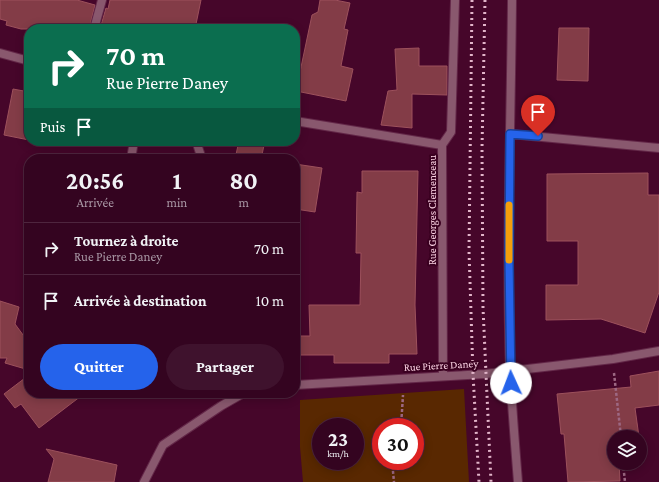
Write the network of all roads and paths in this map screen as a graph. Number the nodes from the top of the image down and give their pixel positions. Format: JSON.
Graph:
{"nodes":[{"id":1,"x":102,"y":0,"type":"edge"},
{"id":2,"x":455,"y":0,"type":"edge"},
{"id":3,"x":512,"y":0,"type":"edge"},
{"id":4,"x":95,"y":24,"type":"edge"},
{"id":5,"x":0,"y":53,"type":"edge"},
{"id":6,"x":24,"y":60,"type":"edge"},
{"id":7,"x":300,"y":122,"type":"edge"},
{"id":8,"x":510,"y":134,"type":"junction"},
{"id":9,"x":442,"y":145,"type":"junction"},
{"id":10,"x":659,"y":148,"type":"edge"},
{"id":11,"x":659,"y":351,"type":"edge"},
{"id":12,"x":613,"y":359,"type":"junction"},
{"id":13,"x":510,"y":371,"type":"junction"},
{"id":14,"x":443,"y":376,"type":"junction"},
{"id":15,"x":402,"y":378,"type":"junction"},
{"id":16,"x":300,"y":385,"type":"edge"},
{"id":17,"x":235,"y":398,"type":"edge"},
{"id":18,"x":402,"y":418,"type":"edge"},
{"id":19,"x":620,"y":430,"type":"edge"},
{"id":20,"x":393,"y":470,"type":"edge"},
{"id":21,"x":624,"y":470,"type":"edge"},
{"id":22,"x":144,"y":482,"type":"edge"},
{"id":23,"x":394,"y":482,"type":"edge"},
{"id":24,"x":518,"y":482,"type":"edge"},
{"id":25,"x":625,"y":482,"type":"edge"}],
"edges":[{"from":1,"to":4,"type":"street"},
{"from":2,"to":9,"type":"street"},
{"from":3,"to":8,"type":"street"},
{"from":5,"to":6,"type":"street"},
{"from":7,"to":9,"type":"street","name":"Rue Georges Clemenceau"},
{"from":8,"to":10,"type":"street"},
{"from":8,"to":13,"type":"street"},
{"from":9,"to":14,"type":"street","name":"Rue Georges Clemenceau"},
{"from":11,"to":12,"type":"street","name":"Rue Pierre Daney"},
{"from":12,"to":13,"type":"street","name":"Rue Pierre Daney"},
{"from":12,"to":19,"type":"path"},
{"from":13,"to":14,"type":"street","name":"Rue Pierre Daney"},
{"from":13,"to":24,"type":"street"},
{"from":14,"to":15,"type":"street","name":"Rue Pierre Daney"},
{"from":15,"to":16,"type":"street","name":"Rue Pierre Daney"},
{"from":15,"to":18,"type":"path"},
{"from":17,"to":22,"type":"street"},
{"from":20,"to":23,"type":"path"},
{"from":21,"to":25,"type":"path"}]}
